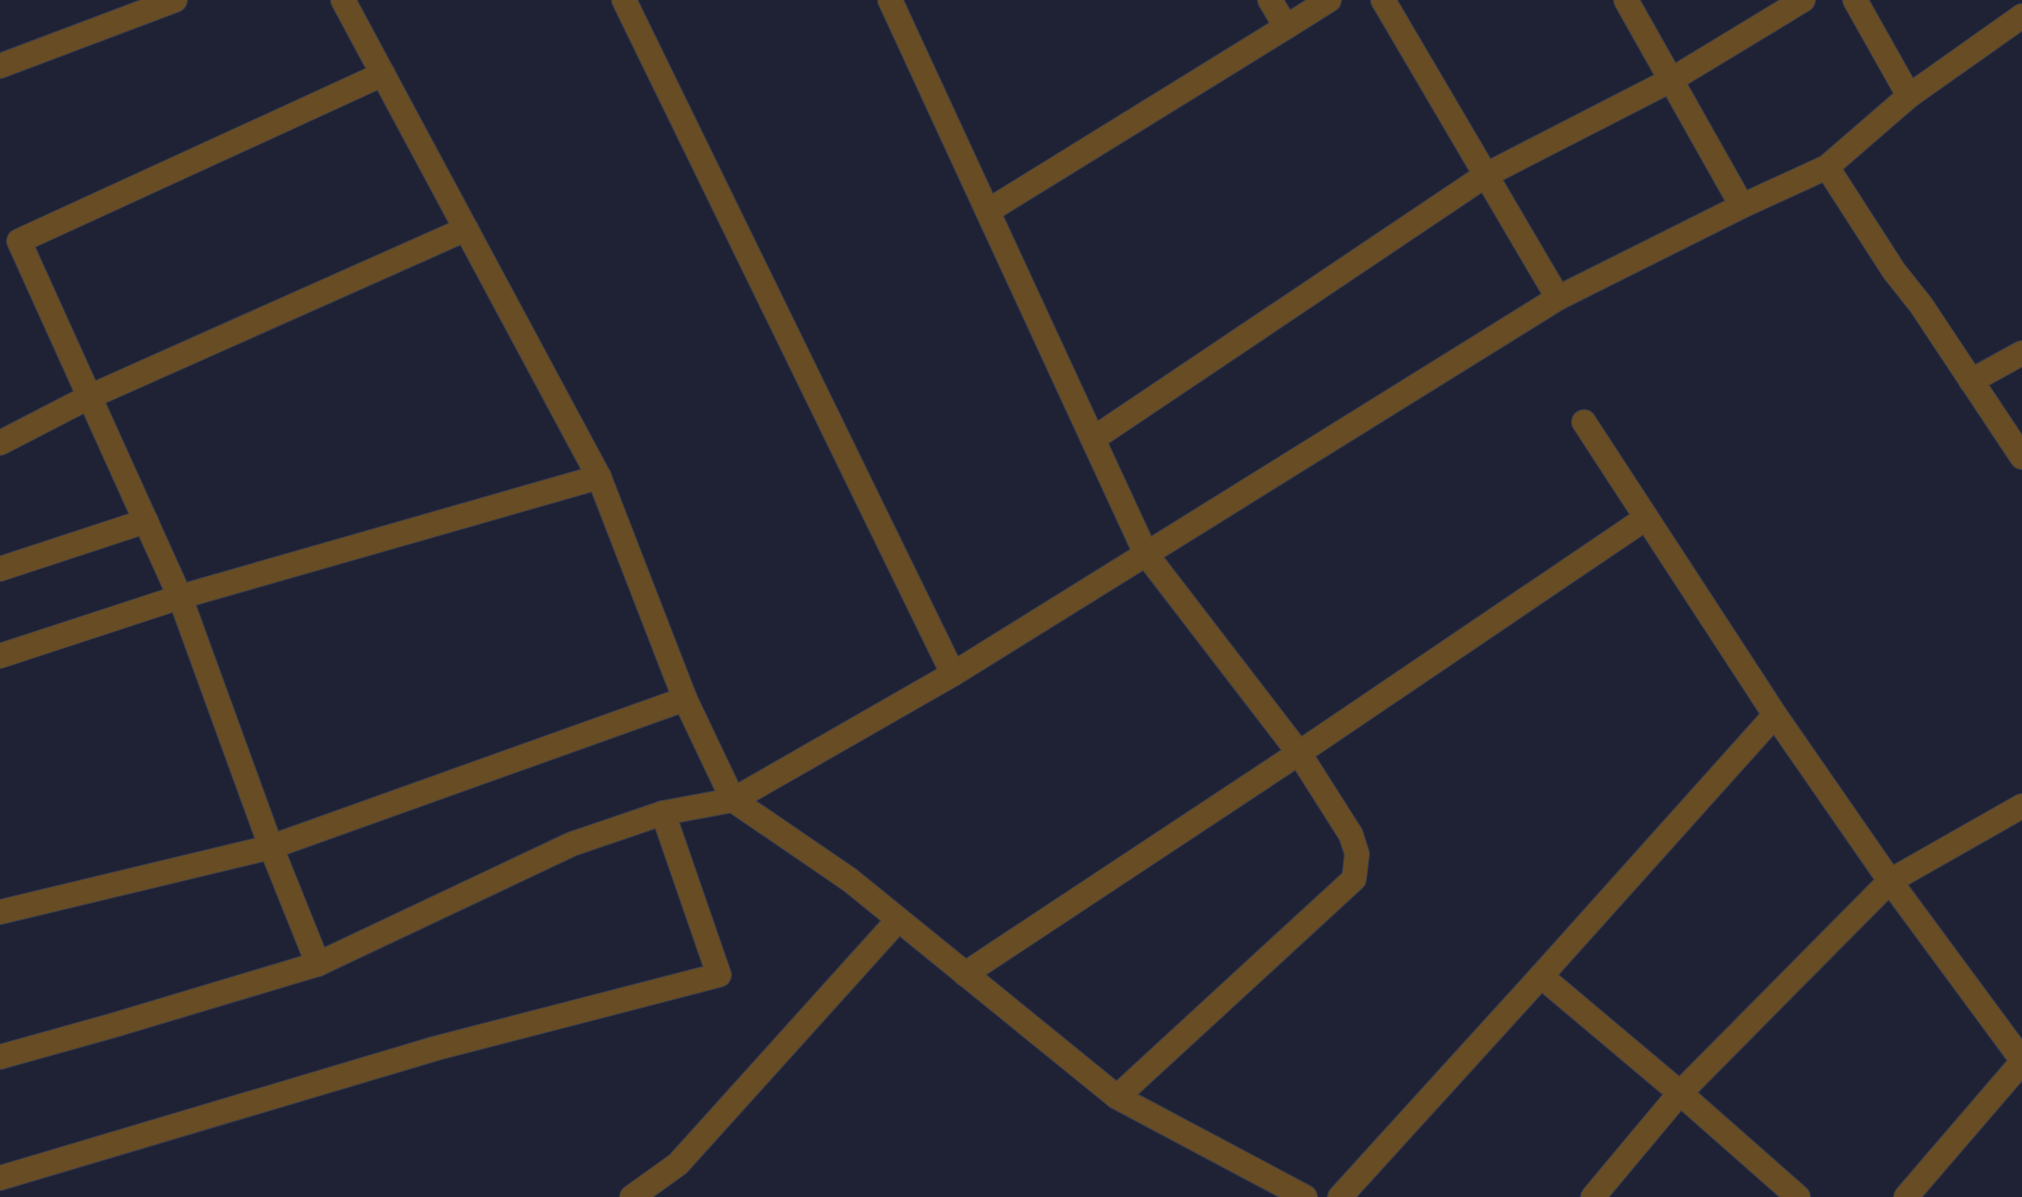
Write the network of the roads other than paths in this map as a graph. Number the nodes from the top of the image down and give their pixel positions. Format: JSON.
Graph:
{"nodes":[{"id":1,"x":175,"y":0,"type":"edge"},
{"id":2,"x":343,"y":0,"type":"edge"},
{"id":3,"x":624,"y":0,"type":"edge"},
{"id":4,"x":890,"y":0,"type":"edge"},
{"id":5,"x":1270,"y":0,"type":"edge"},
{"id":6,"x":1329,"y":0,"type":"edge"},
{"id":7,"x":1383,"y":0,"type":"edge"},
{"id":8,"x":1626,"y":0,"type":"edge"},
{"id":9,"x":1803,"y":0,"type":"edge"},
{"id":10,"x":1855,"y":0,"type":"edge"},
{"id":11,"x":2022,"y":16,"type":"edge"},
{"id":12,"x":1286,"y":27,"type":"junction"},
{"id":13,"x":0,"y":66,"type":"edge"},
{"id":14,"x":383,"y":74,"type":"junction"},
{"id":15,"x":1671,"y":80,"type":"junction"},
{"id":16,"x":1909,"y":96,"type":"junction"},
{"id":17,"x":1827,"y":167,"type":"junction"},
{"id":18,"x":1486,"y":175,"type":"junction"},
{"id":19,"x":1742,"y":206,"type":"junction"},
{"id":20,"x":988,"y":211,"type":"junction"},
{"id":21,"x":466,"y":229,"type":"junction"},
{"id":22,"x":10,"y":246,"type":"edge"},
{"id":23,"x":1558,"y":298,"type":"junction"},
{"id":24,"x":2022,"y":353,"type":"edge"},
{"id":25,"x":1971,"y":381,"type":"junction"},
{"id":26,"x":89,"y":397,"type":"junction"},
{"id":27,"x":1584,"y":422,"type":"dead end"},
{"id":28,"x":1093,"y":439,"type":"junction"},
{"id":29,"x":0,"y":443,"type":"edge"},
{"id":30,"x":2022,"y":457,"type":"edge"},
{"id":31,"x":599,"y":477,"type":"junction"},
{"id":32,"x":1646,"y":518,"type":"junction"},
{"id":33,"x":146,"y":521,"type":"junction"},
{"id":34,"x":1146,"y":554,"type":"junction"},
{"id":35,"x":0,"y":569,"type":"edge"},
{"id":36,"x":180,"y":597,"type":"junction"},
{"id":37,"x":0,"y":656,"type":"edge"},
{"id":38,"x":953,"y":674,"type":"junction"},
{"id":39,"x":685,"y":699,"type":"junction"},
{"id":40,"x":1775,"y":715,"type":"junction"},
{"id":41,"x":1299,"y":753,"type":"junction"},
{"id":42,"x":733,"y":800,"type":"junction"},
{"id":43,"x":2022,"y":806,"type":"edge"},
{"id":44,"x":663,"y":813,"type":"junction"},
{"id":45,"x":271,"y":847,"type":"junction"},
{"id":46,"x":1890,"y":881,"type":"junction"},
{"id":47,"x":0,"y":912,"type":"edge"},
{"id":48,"x":898,"y":920,"type":"junction"},
{"id":49,"x":318,"y":964,"type":"junction"},
{"id":50,"x":965,"y":974,"type":"junction"},
{"id":51,"x":1541,"y":976,"type":"junction"},
{"id":52,"x":0,"y":1057,"type":"edge"},
{"id":53,"x":2022,"y":1061,"type":"edge"},
{"id":54,"x":1680,"y":1093,"type":"junction"},
{"id":55,"x":1117,"y":1097,"type":"junction"},
{"id":56,"x":0,"y":1178,"type":"edge"},
{"id":57,"x":1292,"y":1194,"type":"edge"},
{"id":58,"x":632,"y":1197,"type":"edge"},
{"id":59,"x":1340,"y":1197,"type":"edge"},
{"id":60,"x":1593,"y":1197,"type":"edge"},
{"id":61,"x":1798,"y":1197,"type":"edge"},
{"id":62,"x":1906,"y":1197,"type":"edge"}],
"edges":[{"from":1,"to":13,"type":"street"},
{"from":2,"to":14,"type":"street"},
{"from":3,"to":38,"type":"street"},
{"from":4,"to":20,"type":"street"},
{"from":5,"to":12,"type":"street"},
{"from":6,"to":12,"type":"street"},
{"from":7,"to":18,"type":"street"},
{"from":8,"to":15,"type":"street"},
{"from":9,"to":15,"type":"street"},
{"from":10,"to":16,"type":"street"},
{"from":11,"to":16,"type":"street"},
{"from":12,"to":20,"type":"street"},
{"from":14,"to":21,"type":"street"},
{"from":14,"to":22,"type":"street"},
{"from":15,"to":18,"type":"street"},
{"from":15,"to":19,"type":"street"},
{"from":16,"to":17,"type":"street"},
{"from":17,"to":19,"type":"street"},
{"from":17,"to":25,"type":"street"},
{"from":18,"to":23,"type":"street"},
{"from":18,"to":28,"type":"street"},
{"from":19,"to":23,"type":"street"},
{"from":20,"to":28,"type":"street"},
{"from":21,"to":26,"type":"street"},
{"from":21,"to":31,"type":"street"},
{"from":22,"to":26,"type":"street"},
{"from":23,"to":34,"type":"street"},
{"from":24,"to":25,"type":"street"},
{"from":25,"to":30,"type":"street"},
{"from":26,"to":29,"type":"street"},
{"from":26,"to":33,"type":"street"},
{"from":27,"to":32,"type":"street"},
{"from":28,"to":34,"type":"street"},
{"from":31,"to":36,"type":"street"},
{"from":31,"to":39,"type":"street"},
{"from":32,"to":40,"type":"street"},
{"from":32,"to":41,"type":"street"},
{"from":33,"to":35,"type":"street"},
{"from":33,"to":36,"type":"street"},
{"from":34,"to":38,"type":"street"},
{"from":34,"to":41,"type":"street"},
{"from":36,"to":37,"type":"street"},
{"from":36,"to":45,"type":"street"},
{"from":38,"to":42,"type":"street"},
{"from":39,"to":42,"type":"street"},
{"from":39,"to":45,"type":"street"},
{"from":40,"to":46,"type":"street"},
{"from":40,"to":51,"type":"street"},
{"from":41,"to":50,"type":"street"},
{"from":41,"to":55,"type":"street"},
{"from":42,"to":44,"type":"street"},
{"from":42,"to":48,"type":"street"},
{"from":43,"to":46,"type":"street"},
{"from":44,"to":49,"type":"street"},
{"from":44,"to":56,"type":"street"},
{"from":45,"to":47,"type":"street"},
{"from":45,"to":49,"type":"street"},
{"from":46,"to":53,"type":"street"},
{"from":46,"to":54,"type":"street"},
{"from":48,"to":50,"type":"street"},
{"from":48,"to":58,"type":"street"},
{"from":49,"to":52,"type":"street"},
{"from":50,"to":55,"type":"street"},
{"from":51,"to":54,"type":"street"},
{"from":51,"to":59,"type":"street"},
{"from":53,"to":62,"type":"street"},
{"from":54,"to":60,"type":"street"},
{"from":54,"to":61,"type":"street"},
{"from":55,"to":57,"type":"street"}]}
